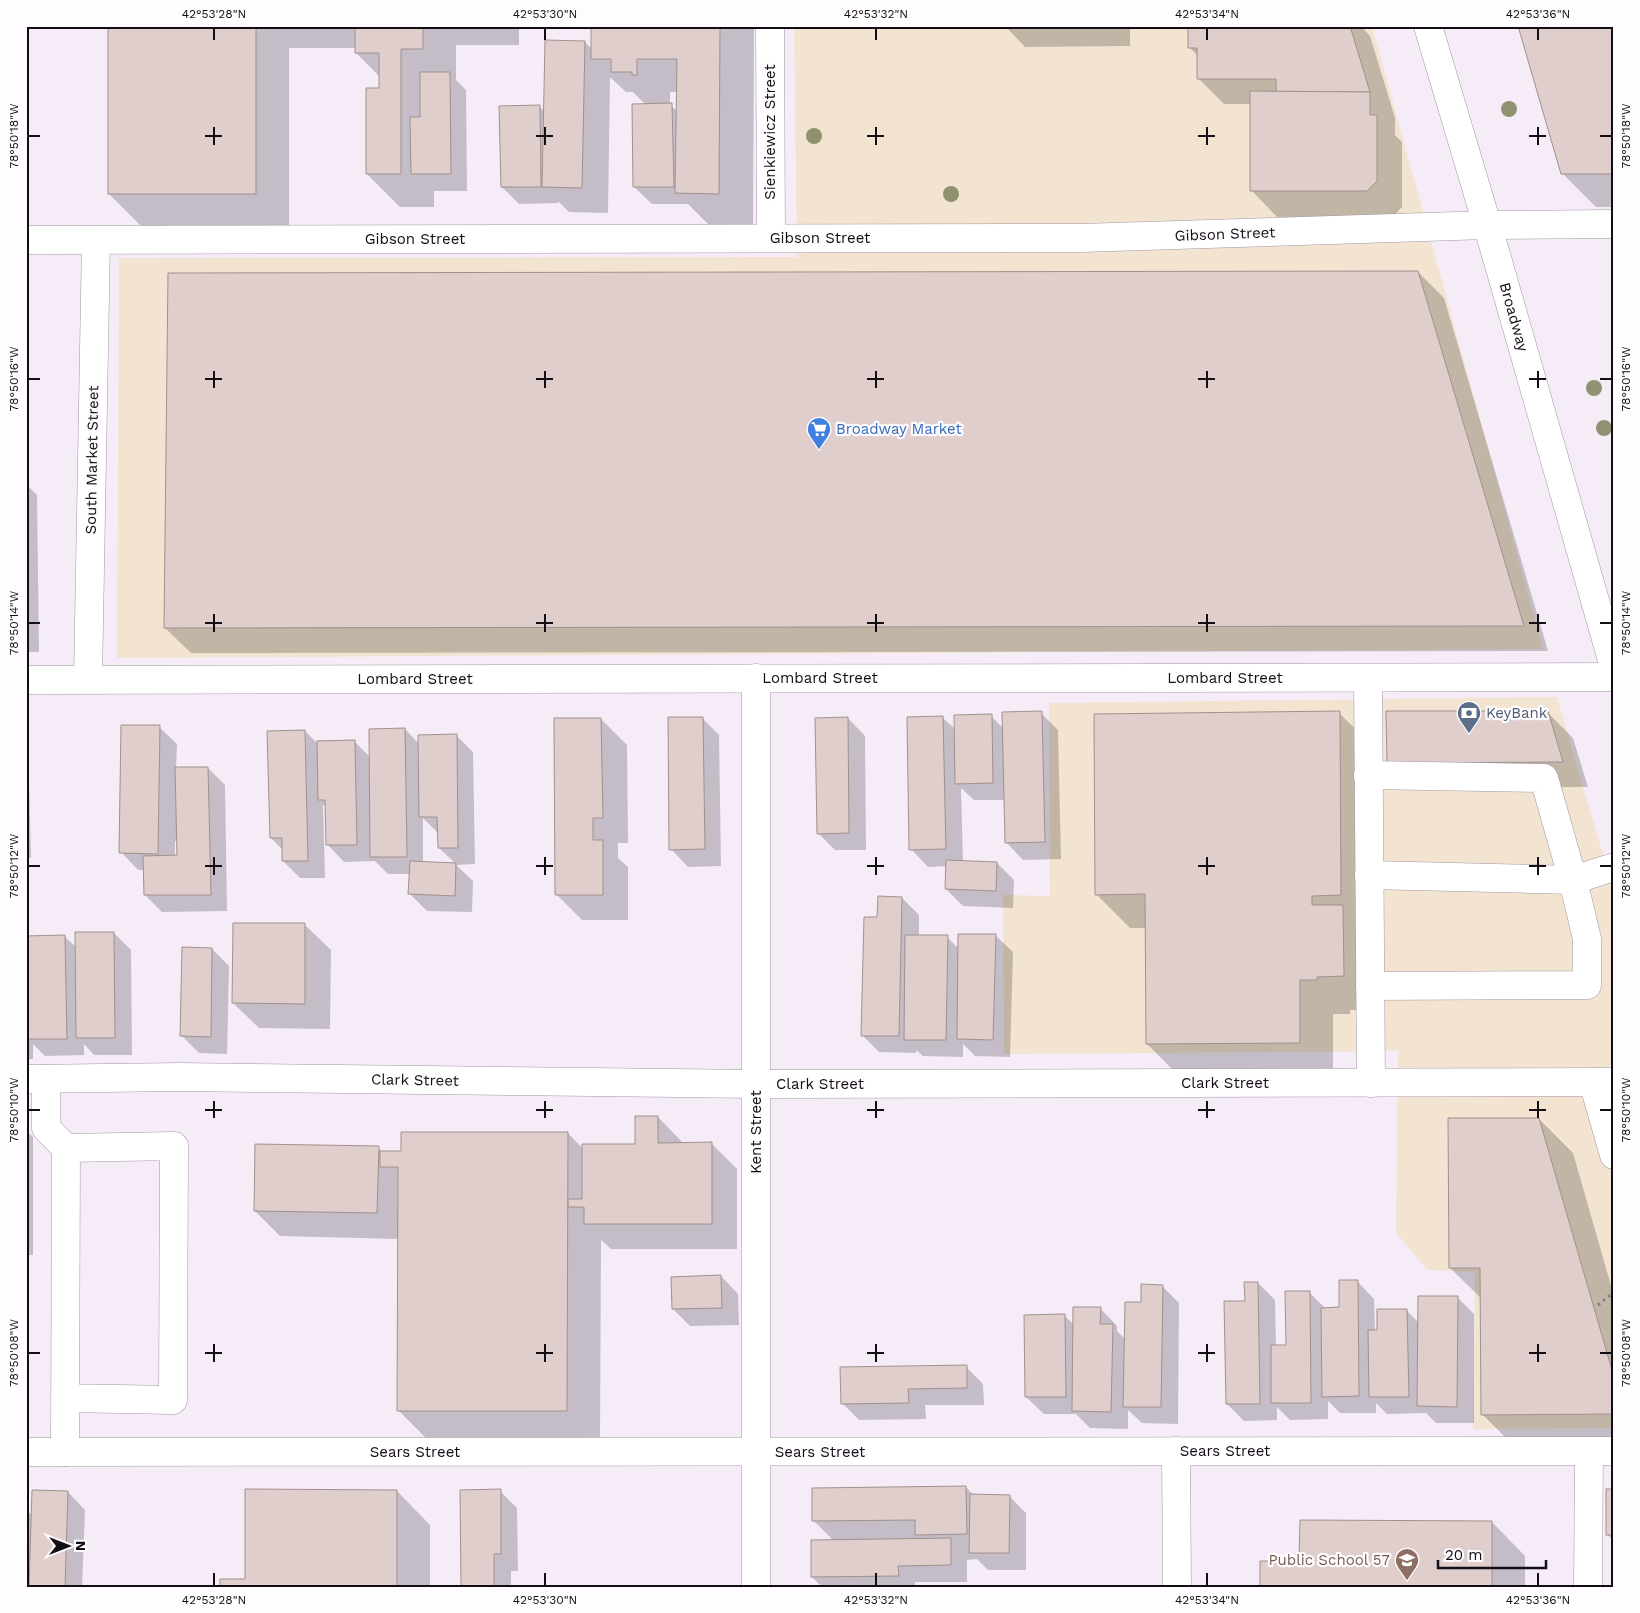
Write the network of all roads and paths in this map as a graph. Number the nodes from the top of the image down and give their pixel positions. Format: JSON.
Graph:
{"nodes":[{"id":1,"x":770,"y":26,"type":"edge"},
{"id":2,"x":1428,"y":26,"type":"edge"},
{"id":3,"x":1614,"y":224,"type":"edge"},
{"id":4,"x":1487,"y":225,"type":"junction"},
{"id":5,"x":771,"y":238,"type":"junction"},
{"id":6,"x":26,"y":240,"type":"edge"},
{"id":7,"x":96,"y":240,"type":"junction"},
{"id":8,"x":1610,"y":636,"type":"edge"},
{"id":9,"x":1614,"y":667,"type":"edge"},
{"id":10,"x":1614,"y":677,"type":"edge"},
{"id":11,"x":756,"y":678,"type":"junction"},
{"id":12,"x":1368,"y":678,"type":"junction"},
{"id":13,"x":26,"y":680,"type":"edge"},
{"id":14,"x":88,"y":680,"type":"junction"},
{"id":15,"x":1368,"y":775,"type":"junction"},
{"id":16,"x":1614,"y":867,"type":"edge"},
{"id":17,"x":1369,"y":875,"type":"junction"},
{"id":18,"x":1573,"y":880,"type":"junction"},
{"id":19,"x":1370,"y":986,"type":"junction"},
{"id":20,"x":36,"y":1079,"type":"edge"},
{"id":21,"x":1603,"y":1082,"type":"edge"},
{"id":22,"x":1371,"y":1083,"type":"junction"},
{"id":23,"x":756,"y":1084,"type":"junction"},
{"id":24,"x":66,"y":1148,"type":"junction"},
{"id":25,"x":1614,"y":1155,"type":"edge"},
{"id":26,"x":1614,"y":1292,"type":"edge"},
{"id":27,"x":1598,"y":1306,"type":"dead end"},
{"id":28,"x":65,"y":1398,"type":"junction"},
{"id":29,"x":1176,"y":1451,"type":"junction"},
{"id":30,"x":1601,"y":1451,"type":"edge"},
{"id":31,"x":26,"y":1452,"type":"edge"},
{"id":32,"x":65,"y":1452,"type":"junction"},
{"id":33,"x":756,"y":1452,"type":"junction"},
{"id":34,"x":756,"y":1587,"type":"edge"},
{"id":35,"x":1176,"y":1587,"type":"edge"},
{"id":36,"x":1588,"y":1587,"type":"edge"}],
"edges":[{"from":1,"to":5,"type":"street","name":"Sienkiewicz Street"},
{"from":2,"to":4,"type":"street","name":"Broadway"},
{"from":3,"to":4,"type":"street","name":"Gibson Street"},
{"from":4,"to":5,"type":"street","name":"Gibson Street"},
{"from":4,"to":8,"type":"street","name":"Broadway"},
{"from":5,"to":7,"type":"street","name":"Gibson Street"},
{"from":6,"to":7,"type":"street","name":"Gibson Street"},
{"from":7,"to":14,"type":"street","name":"South Market Street"},
{"from":8,"to":9,"type":"street","name":"Broadway"},
{"from":10,"to":12,"type":"street","name":"Lombard Street"},
{"from":11,"to":12,"type":"street","name":"Lombard Street"},
{"from":11,"to":14,"type":"street","name":"Lombard Street"},
{"from":11,"to":23,"type":"street","name":"Kent Street"},
{"from":12,"to":15,"type":"street"},
{"from":13,"to":14,"type":"street","name":"Lombard Street"},
{"from":15,"to":17,"type":"street"},
{"from":15,"to":18,"type":"street"},
{"from":16,"to":18,"type":"street"},
{"from":17,"to":18,"type":"street"},
{"from":17,"to":19,"type":"street"},
{"from":18,"to":19,"type":"street"},
{"from":19,"to":22,"type":"street"},
{"from":20,"to":23,"type":"street","name":"Clark Street"},
{"from":20,"to":24,"type":"street"},
{"from":21,"to":22,"type":"street","name":"Clark Street"},
{"from":21,"to":25,"type":"street"},
{"from":22,"to":23,"type":"street","name":"Clark Street"},
{"from":23,"to":33,"type":"street","name":"Kent Street"},
{"from":24,"to":28,"type":"street"},
{"from":24,"to":28,"type":"street"},
{"from":26,"to":27,"type":"path"},
{"from":28,"to":32,"type":"street"},
{"from":29,"to":30,"type":"street","name":"Sears Street"},
{"from":29,"to":33,"type":"street","name":"Sears Street"},
{"from":29,"to":35,"type":"street"},
{"from":30,"to":36,"type":"street"},
{"from":31,"to":32,"type":"street","name":"Sears Street"},
{"from":32,"to":33,"type":"street","name":"Sears Street"},
{"from":33,"to":34,"type":"street","name":"Kent Street"}]}
